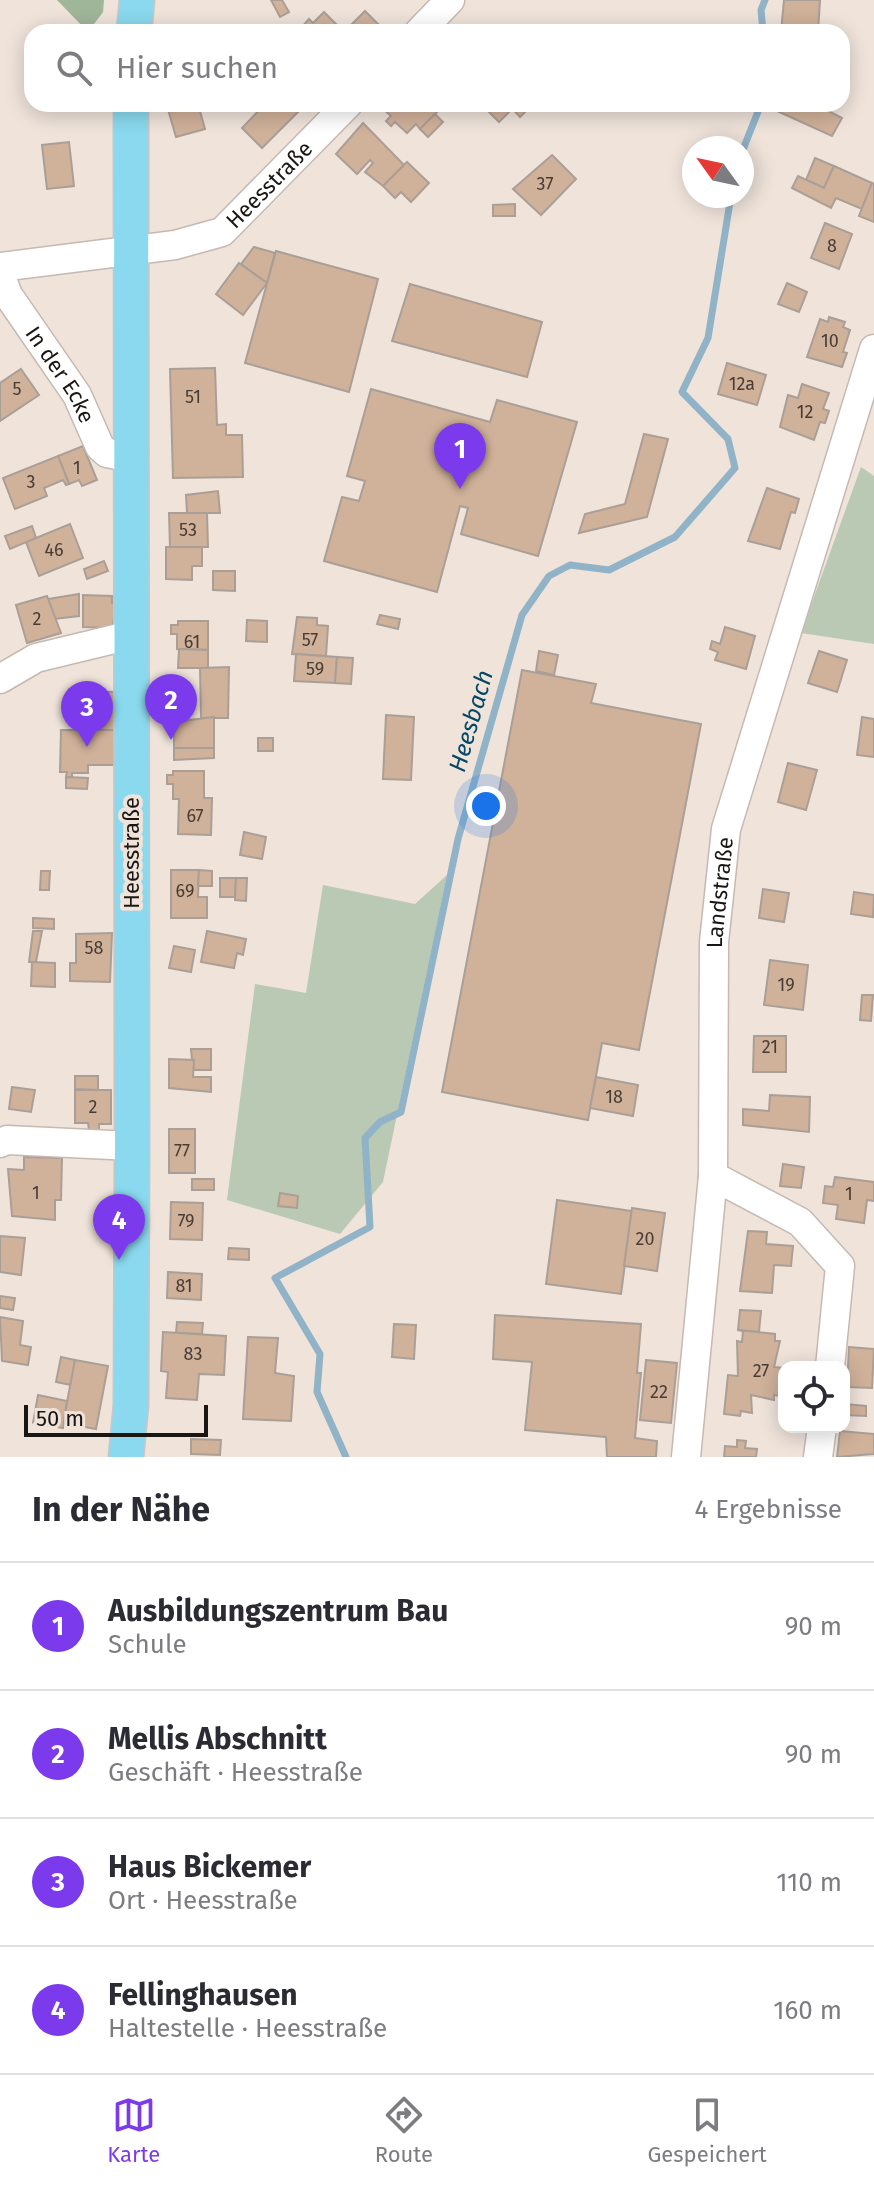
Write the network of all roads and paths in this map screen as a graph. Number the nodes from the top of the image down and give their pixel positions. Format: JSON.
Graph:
{"nodes":[{"id":1,"x":137,"y":0,"type":"edge"},
{"id":2,"x":450,"y":0,"type":"edge"},
{"id":3,"x":135,"y":24,"type":"edge"},
{"id":4,"x":427,"y":24,"type":"edge"},
{"id":5,"x":131,"y":112,"type":"edge"},
{"id":6,"x":340,"y":112,"type":"edge"},
{"id":7,"x":131,"y":249,"type":"junction"},
{"id":8,"x":0,"y":267,"type":"edge"},
{"id":9,"x":0,"y":274,"type":"edge"},
{"id":10,"x":874,"y":349,"type":"edge"},
{"id":11,"x":132,"y":458,"type":"junction"},
{"id":12,"x":131,"y":635,"type":"junction"},
{"id":13,"x":0,"y":679,"type":"edge"},
{"id":14,"x":0,"y":1143,"type":"edge"},
{"id":15,"x":132,"y":1146,"type":"junction"},
{"id":16,"x":713,"y":1176,"type":"junction"},
{"id":17,"x":831,"y":1361,"type":"edge"},
{"id":18,"x":821,"y":1433,"type":"edge"},
{"id":19,"x":126,"y":1457,"type":"edge"},
{"id":20,"x":686,"y":1457,"type":"edge"},
{"id":21,"x":818,"y":1457,"type":"edge"}],
"edges":[{"from":1,"to":3,"type":"main road"},
{"from":2,"to":4,"type":"street"},
{"from":5,"to":7,"type":"main road","name":"Heesstraße"},
{"from":6,"to":7,"type":"street","name":"Heesstraße"},
{"from":7,"to":8,"type":"street"},
{"from":7,"to":11,"type":"main road","name":"Heesstraße"},
{"from":9,"to":11,"type":"street","name":"In der Ecke"},
{"from":10,"to":16,"type":"street","name":"Landstraße"},
{"from":11,"to":12,"type":"main road","name":"Heesstraße"},
{"from":12,"to":13,"type":"street"},
{"from":12,"to":15,"type":"main road","name":"Heesstraße"},
{"from":14,"to":15,"type":"street"},
{"from":15,"to":19,"type":"main road","name":"Heesstraße"},
{"from":16,"to":17,"type":"street"},
{"from":16,"to":20,"type":"street","name":"Landstraße"},
{"from":18,"to":21,"type":"street"}]}
